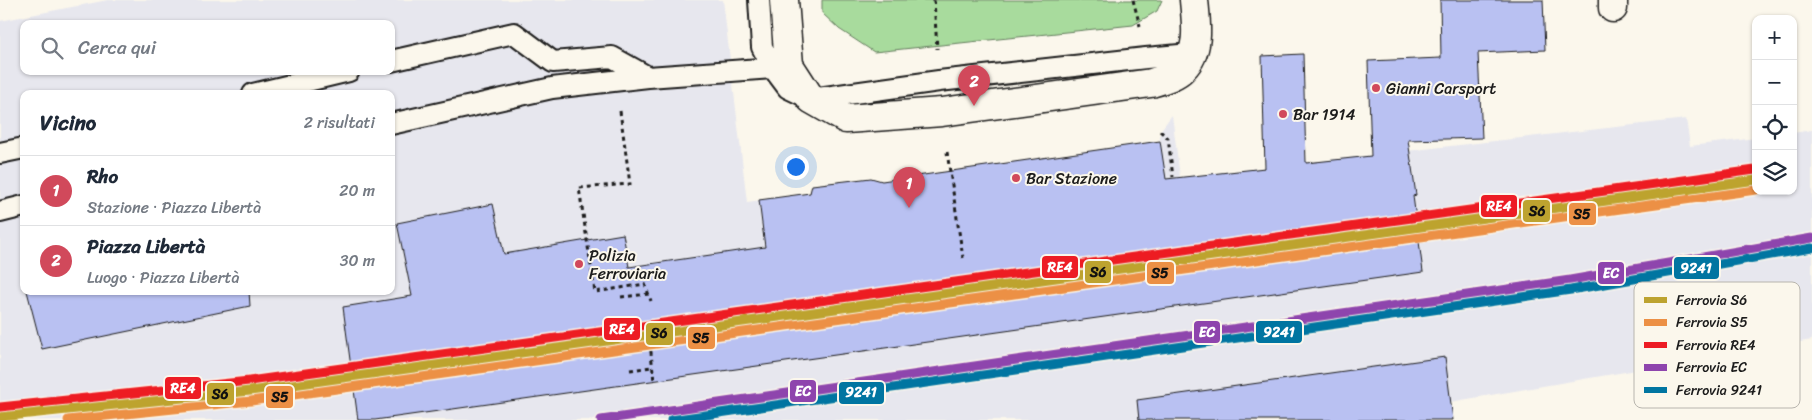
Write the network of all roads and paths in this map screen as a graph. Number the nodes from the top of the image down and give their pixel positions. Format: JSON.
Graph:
{"nodes":[{"id":1,"x":759,"y":0,"type":"edge"},
{"id":2,"x":784,"y":0,"type":"edge"},
{"id":3,"x":934,"y":0,"type":"edge"},
{"id":4,"x":1133,"y":0,"type":"edge"},
{"id":5,"x":1194,"y":0,"type":"edge"},
{"id":6,"x":1142,"y":34,"type":"dead end"},
{"id":7,"x":938,"y":54,"type":"dead end"},
{"id":8,"x":395,"y":60,"type":"edge"},
{"id":9,"x":773,"y":68,"type":"junction"},
{"id":10,"x":332,"y":75,"type":"edge"},
{"id":11,"x":648,"y":77,"type":"junction"},
{"id":12,"x":616,"y":80,"type":"junction"},
{"id":13,"x":270,"y":90,"type":"edge"},
{"id":14,"x":811,"y":99,"type":"junction"},
{"id":15,"x":395,"y":123,"type":"edge"},
{"id":16,"x":1160,"y":131,"type":"dead end"},
{"id":17,"x":20,"y":149,"type":"edge"},
{"id":18,"x":947,"y":152,"type":"dead end"},
{"id":19,"x":0,"y":153,"type":"edge"},
{"id":20,"x":1173,"y":177,"type":"dead end"},
{"id":21,"x":20,"y":207,"type":"edge"},
{"id":22,"x":0,"y":212,"type":"edge"},
{"id":23,"x":963,"y":258,"type":"dead end"},
{"id":24,"x":649,"y":294,"type":"junction"},
{"id":25,"x":621,"y":297,"type":"dead end"},
{"id":26,"x":651,"y":301,"type":"dead end"},
{"id":27,"x":650,"y":343,"type":"dead end"},
{"id":28,"x":652,"y":368,"type":"junction"},
{"id":29,"x":630,"y":370,"type":"dead end"},
{"id":30,"x":654,"y":381,"type":"dead end"}],
"edges":[{"from":1,"to":9,"type":"lane"},
{"from":2,"to":14,"type":"street"},
{"from":3,"to":7,"type":"path"},
{"from":4,"to":6,"type":"path"},
{"from":5,"to":14,"type":"street"},
{"from":8,"to":11,"type":"lane"},
{"from":9,"to":11,"type":"lane"},
{"from":9,"to":14,"type":"lane"},
{"from":10,"to":13,"type":"lane"},
{"from":11,"to":12,"type":"lane"},
{"from":12,"to":15,"type":"lane"},
{"from":12,"to":24,"type":"path"},
{"from":16,"to":20,"type":"path"},
{"from":17,"to":19,"type":"lane"},
{"from":18,"to":23,"type":"path"},
{"from":21,"to":22,"type":"lane"},
{"from":24,"to":25,"type":"path"},
{"from":24,"to":26,"type":"path"},
{"from":27,"to":28,"type":"path"},
{"from":28,"to":29,"type":"path"},
{"from":28,"to":30,"type":"path"}]}
